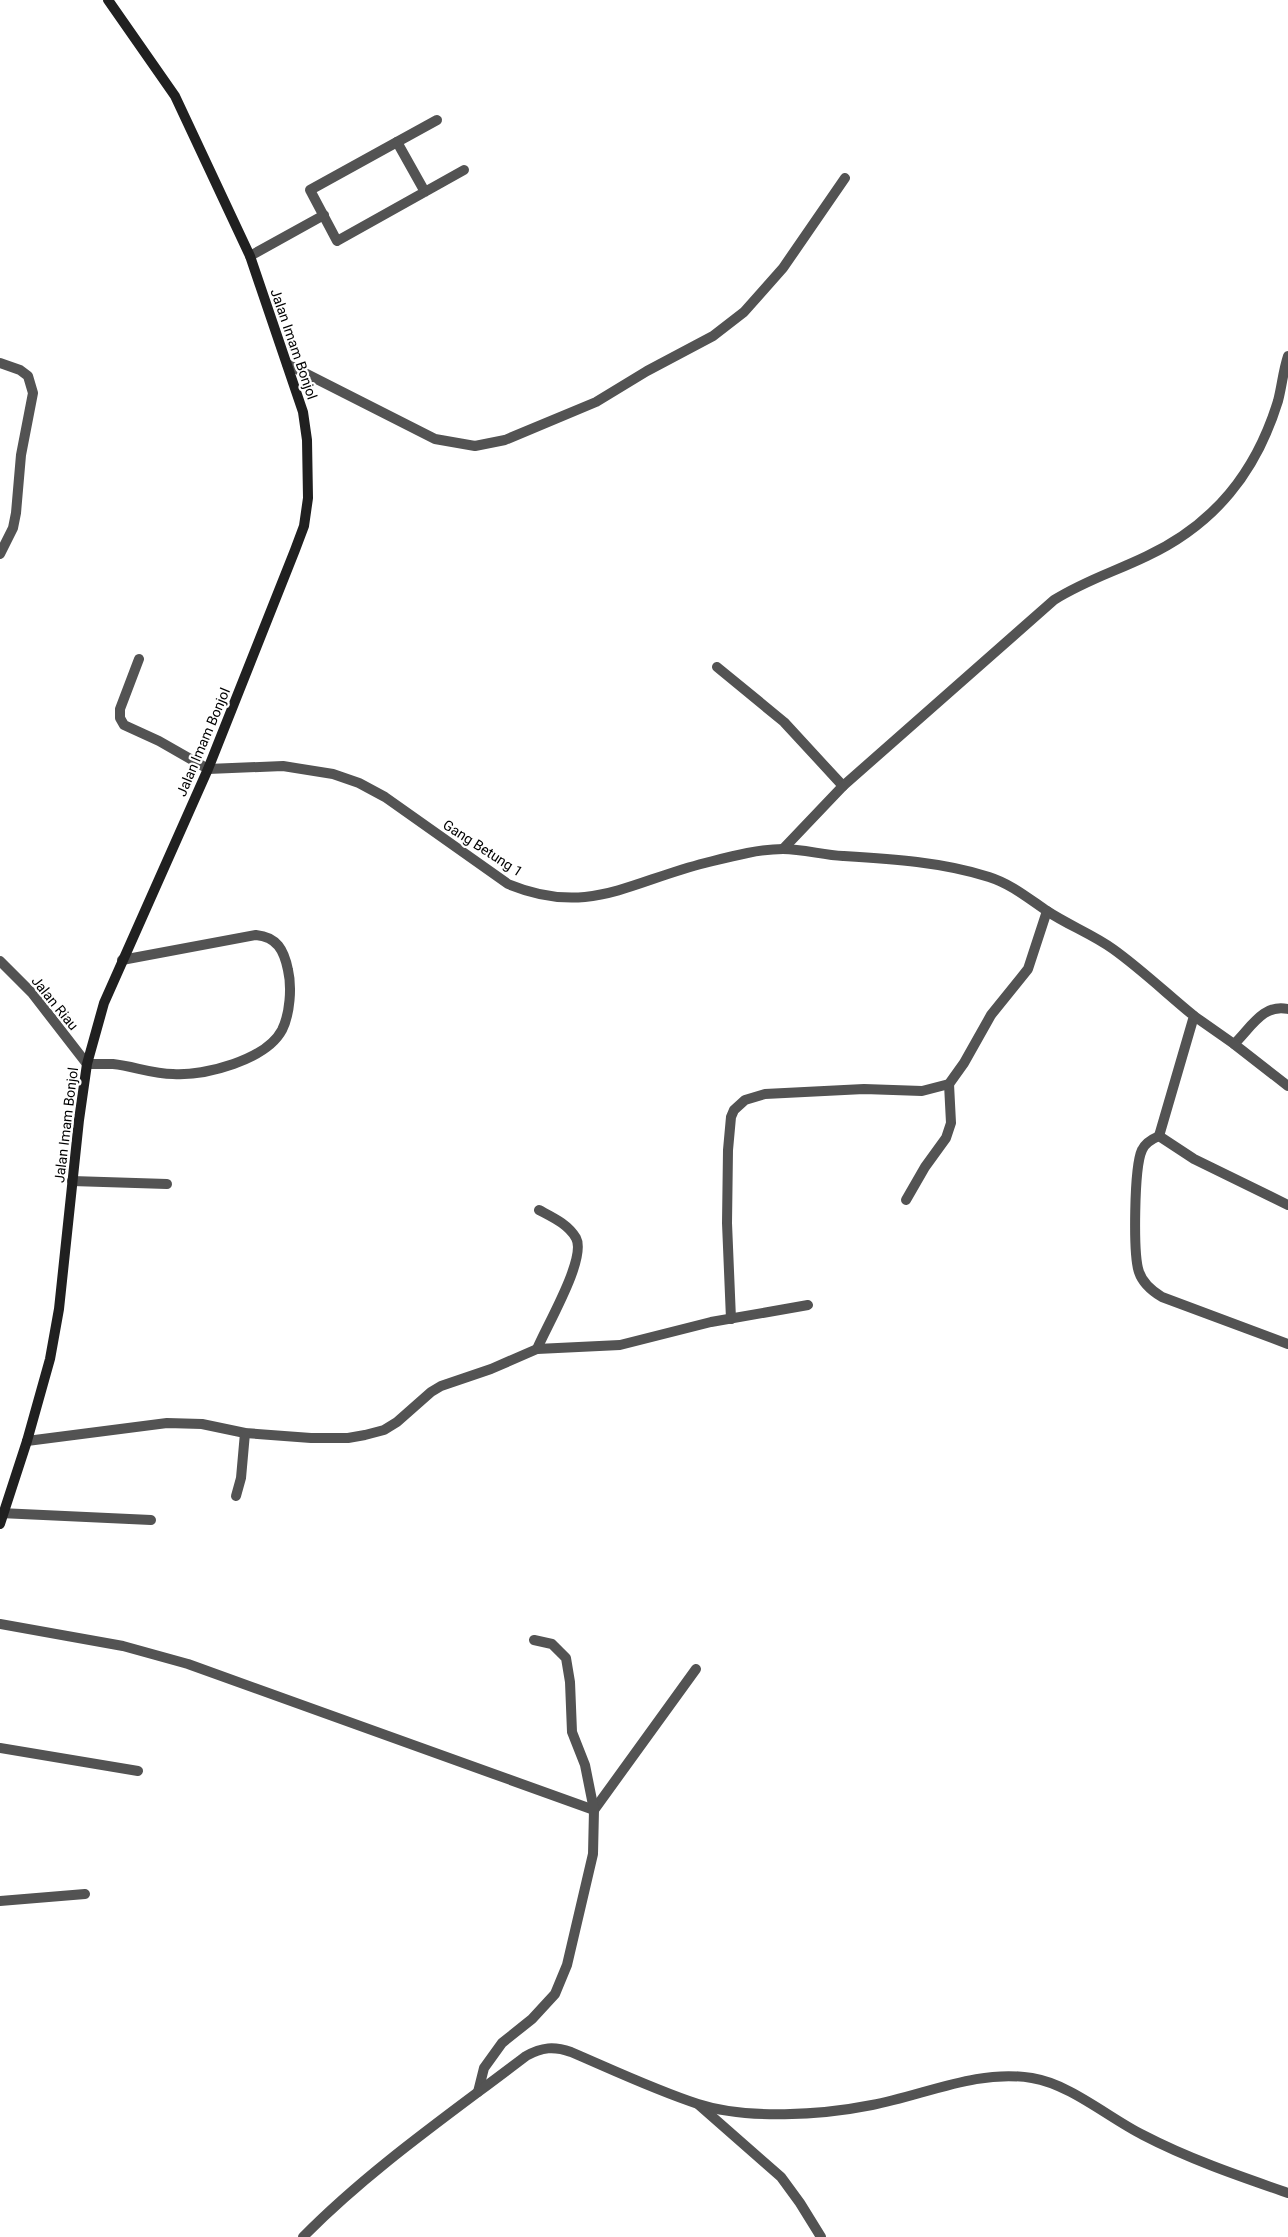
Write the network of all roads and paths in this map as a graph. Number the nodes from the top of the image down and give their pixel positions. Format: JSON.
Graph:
{"nodes":[{"id":1,"x":108,"y":0,"type":"edge"},
{"id":2,"x":437,"y":120,"type":"dead end"},
{"id":3,"x":397,"y":142,"type":"junction"},
{"id":4,"x":464,"y":170,"type":"dead end"},
{"id":5,"x":845,"y":178,"type":"dead end"},
{"id":6,"x":425,"y":192,"type":"junction"},
{"id":7,"x":324,"y":215,"type":"junction"},
{"id":8,"x":250,"y":256,"type":"junction"},
{"id":9,"x":1288,"y":356,"type":"edge"},
{"id":10,"x":0,"y":363,"type":"edge"},
{"id":11,"x":287,"y":364,"type":"junction"},
{"id":12,"x":0,"y":554,"type":"edge"},
{"id":13,"x":139,"y":660,"type":"dead end"},
{"id":14,"x":717,"y":667,"type":"dead end"},
{"id":15,"x":208,"y":769,"type":"junction"},
{"id":16,"x":843,"y":786,"type":"junction"},
{"id":17,"x":783,"y":849,"type":"junction"},
{"id":18,"x":1047,"y":911,"type":"junction"},
{"id":19,"x":122,"y":960,"type":"junction"},
{"id":20,"x":0,"y":961,"type":"edge"},
{"id":21,"x":4,"y":969,"type":"edge"},
{"id":22,"x":1288,"y":1009,"type":"edge"},
{"id":23,"x":1194,"y":1016,"type":"junction"},
{"id":24,"x":1234,"y":1044,"type":"junction"},
{"id":25,"x":87,"y":1064,"type":"junction"},
{"id":26,"x":949,"y":1084,"type":"junction"},
{"id":27,"x":1288,"y":1086,"type":"edge"},
{"id":28,"x":1159,"y":1136,"type":"junction"},
{"id":29,"x":72,"y":1181,"type":"junction"},
{"id":30,"x":167,"y":1184,"type":"dead end"},
{"id":31,"x":906,"y":1200,"type":"dead end"},
{"id":32,"x":1288,"y":1205,"type":"edge"},
{"id":33,"x":539,"y":1210,"type":"dead end"},
{"id":34,"x":808,"y":1305,"type":"dead end"},
{"id":35,"x":731,"y":1319,"type":"junction"},
{"id":36,"x":1288,"y":1344,"type":"edge"},
{"id":37,"x":537,"y":1349,"type":"junction"},
{"id":38,"x":245,"y":1433,"type":"junction"},
{"id":39,"x":28,"y":1441,"type":"junction"},
{"id":40,"x":236,"y":1496,"type":"dead end"},
{"id":41,"x":1,"y":1517,"type":"edge"},
{"id":42,"x":151,"y":1520,"type":"dead end"},
{"id":43,"x":0,"y":1624,"type":"edge"},
{"id":44,"x":534,"y":1640,"type":"dead end"},
{"id":45,"x":696,"y":1669,"type":"dead end"},
{"id":46,"x":0,"y":1748,"type":"edge"},
{"id":47,"x":138,"y":1771,"type":"dead end"},
{"id":48,"x":594,"y":1810,"type":"junction"},
{"id":49,"x":85,"y":1894,"type":"dead end"},
{"id":50,"x":0,"y":1901,"type":"edge"},
{"id":51,"x":478,"y":2092,"type":"junction"},
{"id":52,"x":700,"y":2105,"type":"junction"},
{"id":53,"x":1286,"y":2190,"type":"edge"},
{"id":54,"x":303,"y":2237,"type":"edge"},
{"id":55,"x":820,"y":2237,"type":"edge"}],
"edges":[{"from":1,"to":8,"type":"main road","name":"Jalan Imam Bonjol"},
{"from":2,"to":3,"type":"street"},
{"from":3,"to":6,"type":"street"},
{"from":3,"to":7,"type":"street"},
{"from":4,"to":6,"type":"street"},
{"from":5,"to":11,"type":"street"},
{"from":6,"to":7,"type":"street"},
{"from":7,"to":8,"type":"street"},
{"from":8,"to":11,"type":"main road","name":"Jalan Imam Bonjol"},
{"from":9,"to":16,"type":"street"},
{"from":10,"to":12,"type":"street"},
{"from":11,"to":15,"type":"main road","name":"Jalan Imam Bonjol"},
{"from":13,"to":15,"type":"street"},
{"from":14,"to":16,"type":"street"},
{"from":15,"to":17,"type":"street","name":"Gang Betung 1"},
{"from":15,"to":19,"type":"main road","name":"Jalan Imam Bonjol"},
{"from":16,"to":17,"type":"street"},
{"from":17,"to":18,"type":"street","name":"Gang Betung 1"},
{"from":18,"to":23,"type":"street","name":"Gang Betung 1"},
{"from":18,"to":26,"type":"street"},
{"from":19,"to":25,"type":"main road","name":"Jalan Imam Bonjol"},
{"from":19,"to":25,"type":"street"},
{"from":20,"to":21,"type":"street","name":"Jalan Riau"},
{"from":21,"to":25,"type":"street","name":"Jalan Riau"},
{"from":22,"to":24,"type":"street"},
{"from":23,"to":24,"type":"street","name":"Gang Betung 1"},
{"from":23,"to":28,"type":"street"},
{"from":24,"to":27,"type":"street","name":"Gang Betung 1"},
{"from":25,"to":29,"type":"main road","name":"Jalan Imam Bonjol"},
{"from":26,"to":31,"type":"street"},
{"from":26,"to":35,"type":"street"},
{"from":28,"to":32,"type":"street"},
{"from":28,"to":36,"type":"street"},
{"from":29,"to":30,"type":"street"},
{"from":29,"to":39,"type":"main road","name":"Jalan Imam Bonjol"},
{"from":33,"to":37,"type":"street"},
{"from":34,"to":35,"type":"street"},
{"from":35,"to":37,"type":"street"},
{"from":37,"to":38,"type":"street"},
{"from":38,"to":39,"type":"street"},
{"from":38,"to":40,"type":"street"},
{"from":39,"to":41,"type":"main road","name":"Jalan Imam Bonjol"},
{"from":41,"to":42,"type":"street"},
{"from":43,"to":48,"type":"street"},
{"from":44,"to":48,"type":"street"},
{"from":45,"to":48,"type":"street"},
{"from":46,"to":47,"type":"street"},
{"from":48,"to":51,"type":"street"},
{"from":49,"to":50,"type":"street"},
{"from":51,"to":52,"type":"street"},
{"from":51,"to":54,"type":"street"},
{"from":52,"to":53,"type":"street"},
{"from":52,"to":55,"type":"street"}]}
